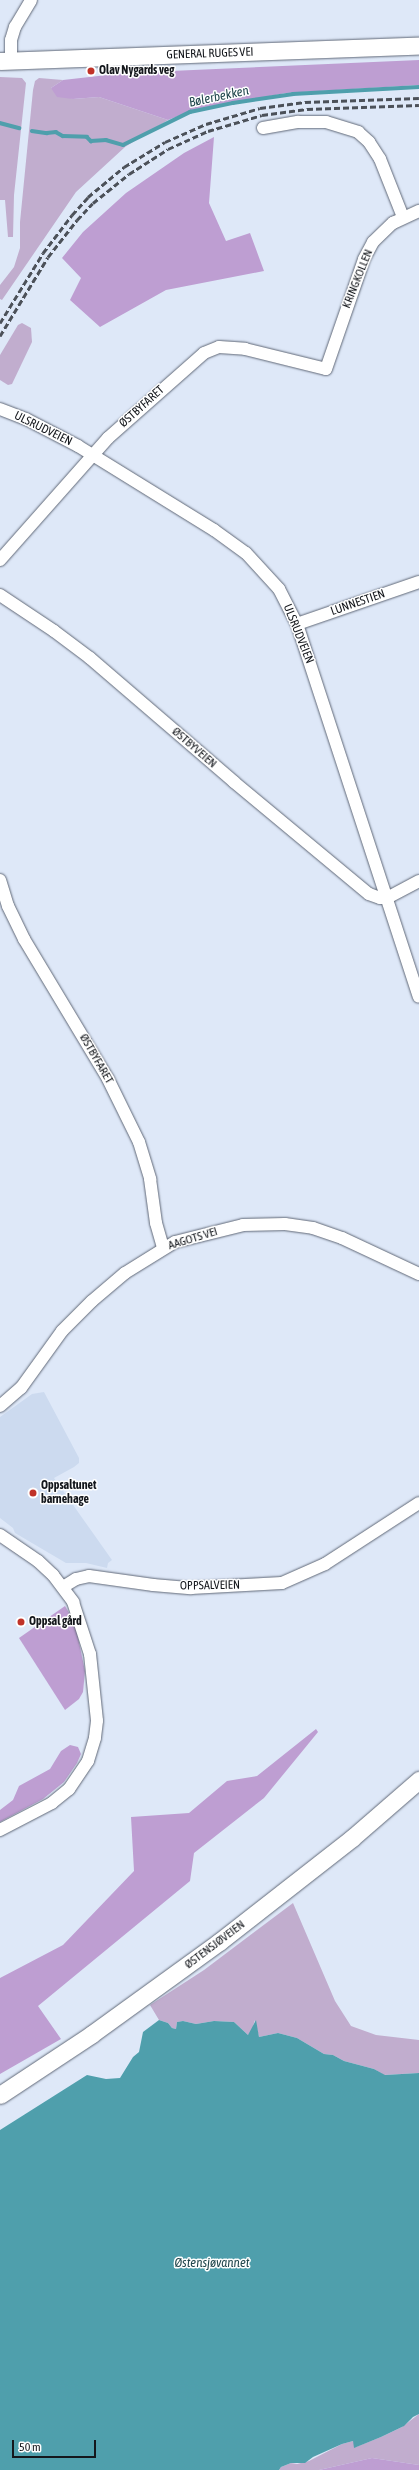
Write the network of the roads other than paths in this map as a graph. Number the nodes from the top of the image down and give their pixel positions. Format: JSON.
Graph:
{"nodes":[{"id":1,"x":31,"y":0,"type":"edge"},
{"id":2,"x":419,"y":46,"type":"edge"},
{"id":3,"x":6,"y":61,"type":"edge"},
{"id":4,"x":263,"y":128,"type":"dead end"},
{"id":5,"x":419,"y":211,"type":"edge"},
{"id":6,"x":403,"y":218,"type":"junction"},
{"id":7,"x":326,"y":369,"type":"joint"},
{"id":8,"x":0,"y":409,"type":"edge"},
{"id":9,"x":93,"y":456,"type":"junction"},
{"id":10,"x":0,"y":560,"type":"edge"},
{"id":11,"x":419,"y":582,"type":"edge"},
{"id":12,"x":0,"y":595,"type":"edge"},
{"id":13,"x":297,"y":624,"type":"junction"},
{"id":14,"x":0,"y":880,"type":"edge"},
{"id":15,"x":419,"y":881,"type":"edge"},
{"id":16,"x":387,"y":898,"type":"junction"},
{"id":17,"x":419,"y":997,"type":"edge"},
{"id":18,"x":163,"y":1248,"type":"junction"},
{"id":19,"x":419,"y":1274,"type":"edge"},
{"id":20,"x":0,"y":1406,"type":"edge"},
{"id":21,"x":419,"y":1503,"type":"edge"},
{"id":22,"x":0,"y":1535,"type":"edge"},
{"id":23,"x":63,"y":1587,"type":"junction"},
{"id":24,"x":419,"y":1780,"type":"edge"},
{"id":25,"x":0,"y":1830,"type":"edge"},
{"id":26,"x":0,"y":2095,"type":"edge"}],
"edges":[{"from":1,"to":3,"type":"street"},
{"from":2,"to":3,"type":"main road","name":"GENERAL RUGES VEI"},
{"from":4,"to":6,"type":"street"},
{"from":5,"to":6,"type":"street","name":"KRINGKOLLEN"},
{"from":6,"to":7,"type":"street","name":"KRINGKOLLEN"},
{"from":7,"to":9,"type":"street","name":"ØSTBYFARET"},
{"from":8,"to":9,"type":"street","name":"ULSRUDVEIEN"},
{"from":9,"to":10,"type":"street","name":"ØSTBYFARET"},
{"from":9,"to":13,"type":"street","name":"ULSRUDVEIEN"},
{"from":11,"to":13,"type":"street","name":"LUNNESTIEN"},
{"from":12,"to":16,"type":"street","name":"ØSTBYVEIEN"},
{"from":13,"to":16,"type":"street","name":"ULSRUDVEIEN"},
{"from":14,"to":18,"type":"street","name":"ØSTBYFARET"},
{"from":15,"to":16,"type":"street"},
{"from":16,"to":17,"type":"street","name":"ULSRUDVEIEN"},
{"from":18,"to":19,"type":"street","name":"AAGOTS VEI"},
{"from":18,"to":20,"type":"street","name":"AAGOTS VEI"},
{"from":21,"to":23,"type":"street","name":"OPPSALVEIEN"},
{"from":22,"to":23,"type":"street"},
{"from":23,"to":25,"type":"street"},
{"from":24,"to":26,"type":"main road","name":"ØSTENSJØVEIEN"}]}
